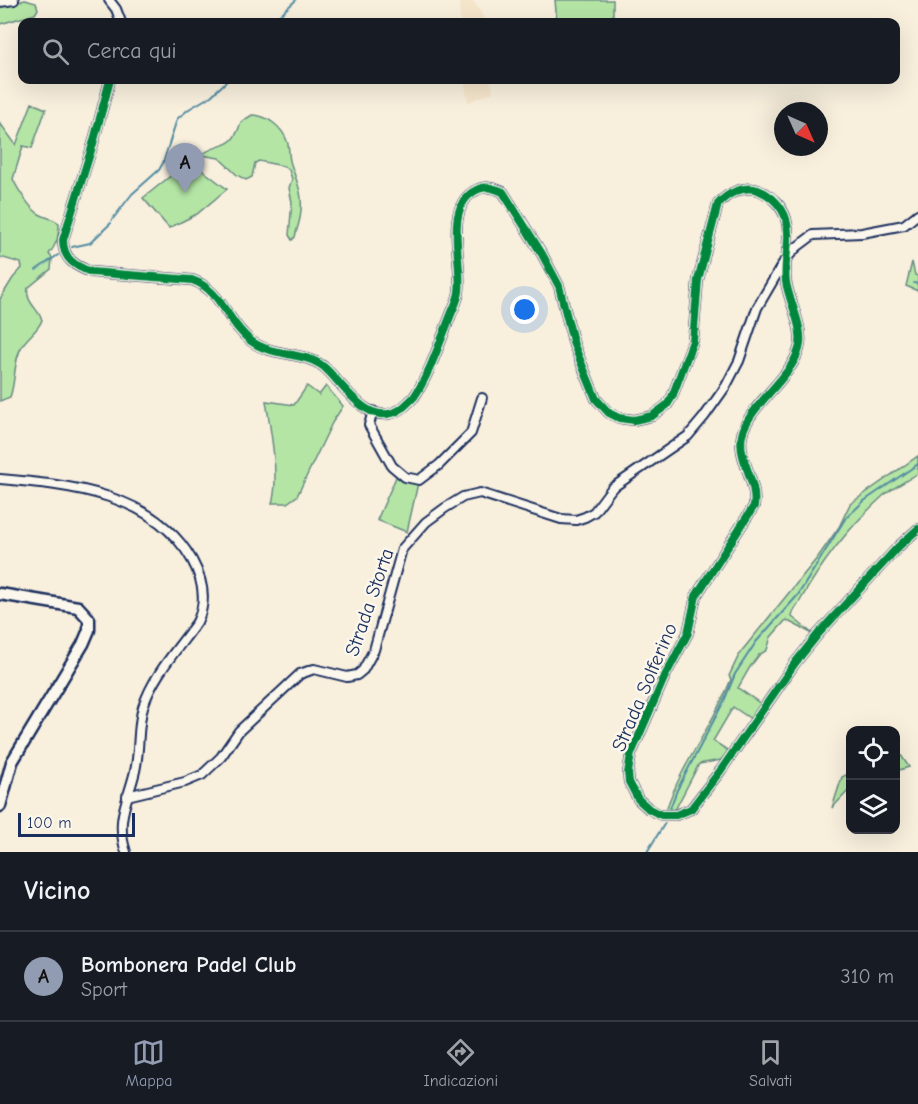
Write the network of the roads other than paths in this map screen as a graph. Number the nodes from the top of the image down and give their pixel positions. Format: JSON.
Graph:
{"nodes":[{"id":1,"x":14,"y":0,"type":"edge"},
{"id":2,"x":109,"y":0,"type":"edge"},
{"id":3,"x":0,"y":2,"type":"edge"},
{"id":4,"x":119,"y":18,"type":"edge"},
{"id":5,"x":109,"y":84,"type":"edge"},
{"id":6,"x":918,"y":214,"type":"edge"},
{"id":7,"x":785,"y":260,"type":"junction"},
{"id":8,"x":482,"y":398,"type":"dead end"},
{"id":9,"x":373,"y":411,"type":"junction"},
{"id":10,"x":0,"y":480,"type":"edge"},
{"id":11,"x":918,"y":529,"type":"edge"},
{"id":12,"x":0,"y":594,"type":"edge"},
{"id":13,"x":127,"y":796,"type":"junction"},
{"id":14,"x":0,"y":806,"type":"edge"},
{"id":15,"x":126,"y":852,"type":"edge"}],
"edges":[{"from":1,"to":3,"type":"street"},
{"from":2,"to":4,"type":"street"},
{"from":5,"to":9,"type":"street"},
{"from":6,"to":7,"type":"street"},
{"from":7,"to":9,"type":"street","name":"Strada Solferino"},
{"from":7,"to":11,"type":"street","name":"Strada Solferino"},
{"from":7,"to":13,"type":"street","name":"Strada Storta"},
{"from":8,"to":9,"type":"street"},
{"from":10,"to":13,"type":"street"},
{"from":12,"to":14,"type":"main road"},
{"from":13,"to":15,"type":"street"}]}
